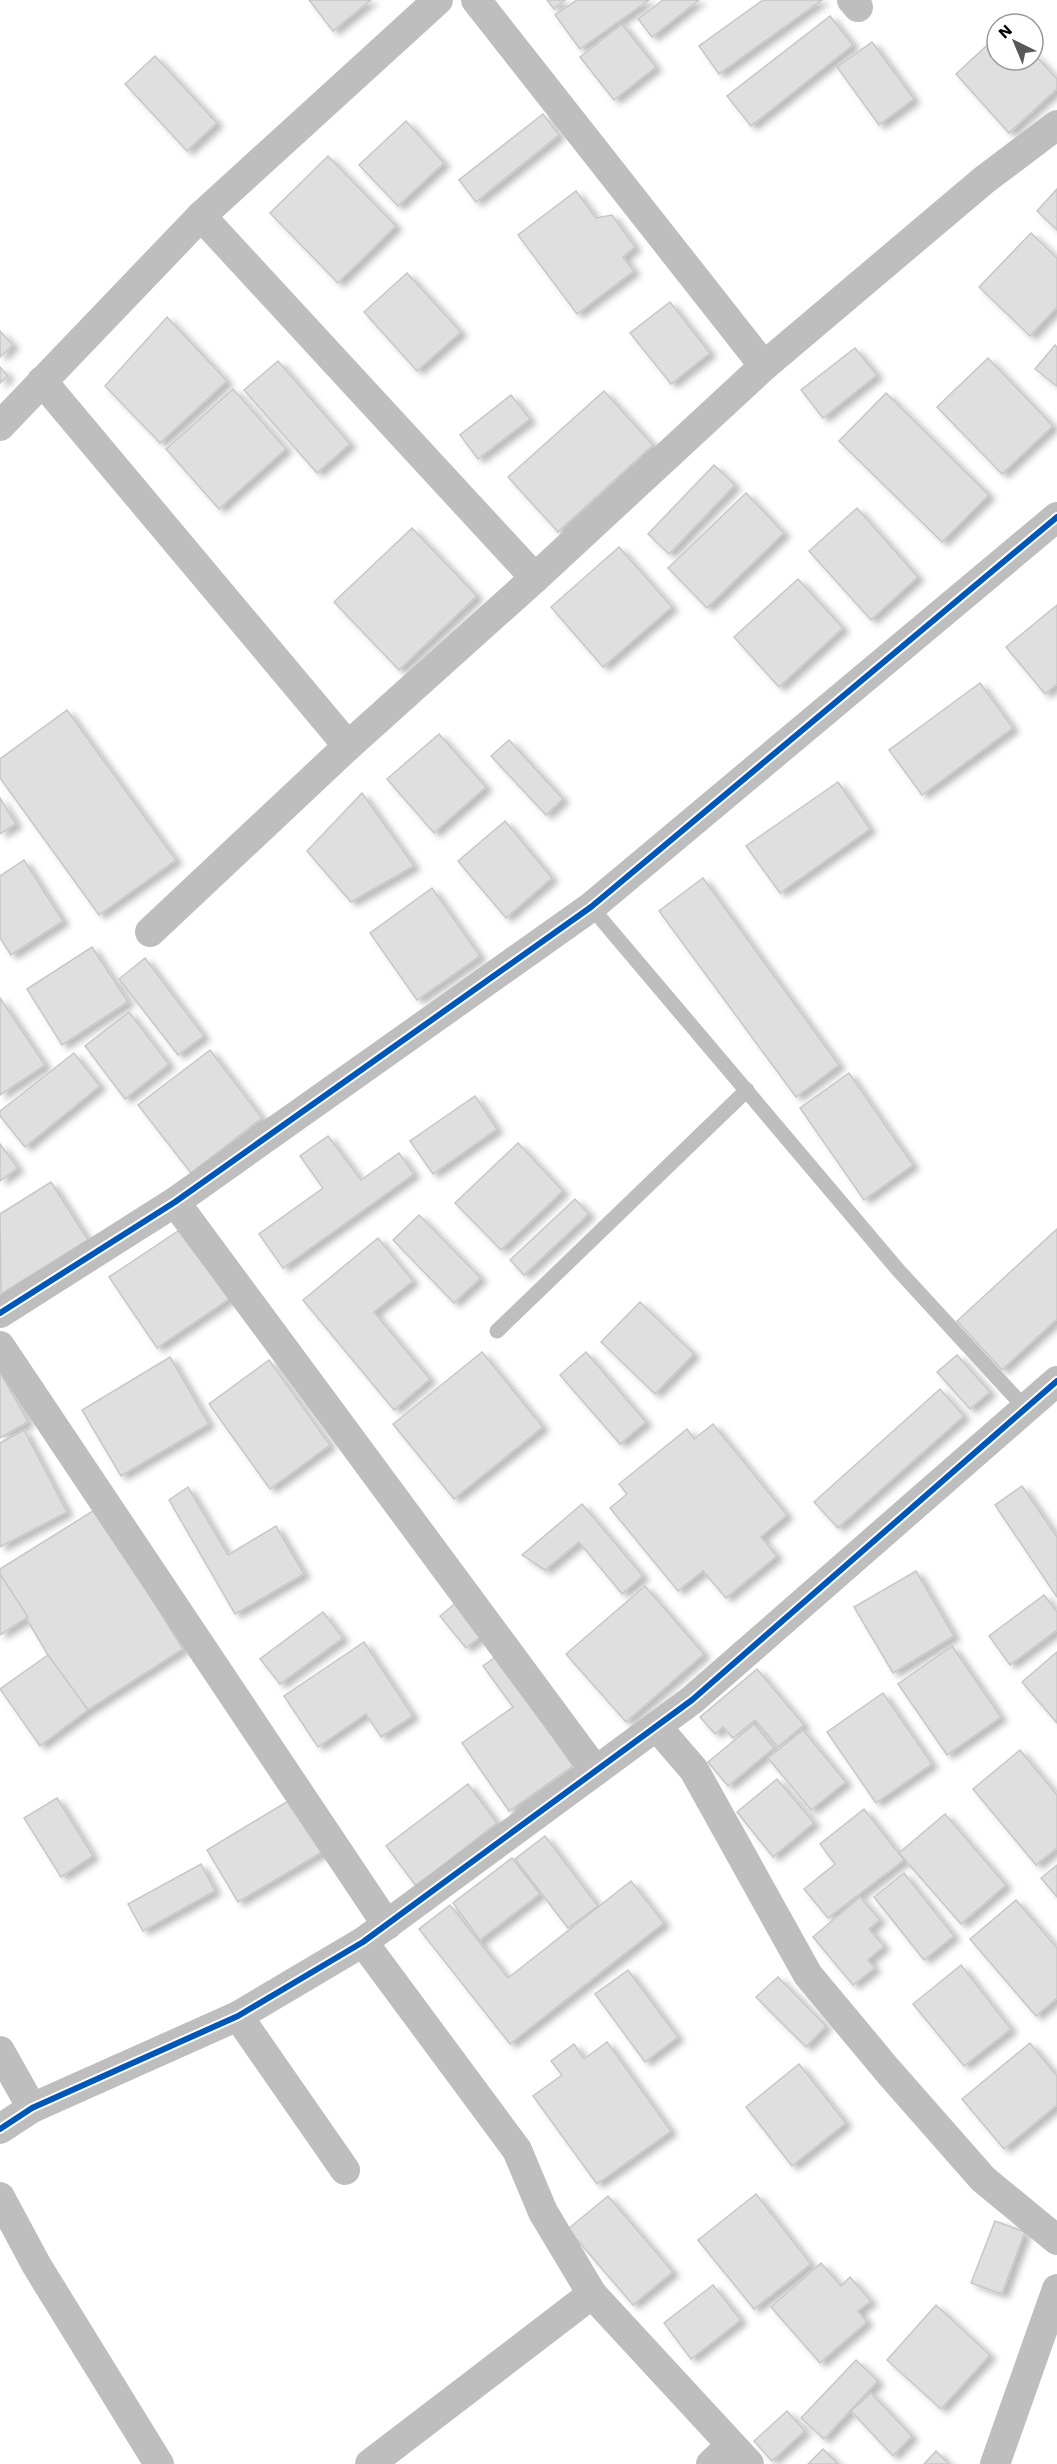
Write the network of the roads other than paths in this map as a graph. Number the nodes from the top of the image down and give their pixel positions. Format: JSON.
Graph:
{"nodes":[{"id":1,"x":438,"y":0,"type":"edge"},
{"id":2,"x":476,"y":0,"type":"edge"},
{"id":3,"x":1057,"y":124,"type":"edge"},
{"id":4,"x":201,"y":216,"type":"junction"},
{"id":5,"x":764,"y":366,"type":"junction"},
{"id":6,"x":42,"y":381,"type":"junction"},
{"id":7,"x":0,"y":426,"type":"edge"},
{"id":8,"x":1057,"y":517,"type":"edge"},
{"id":9,"x":535,"y":578,"type":"junction"},
{"id":10,"x":348,"y":746,"type":"junction"},
{"id":11,"x":591,"y":907,"type":"junction"},
{"id":12,"x":150,"y":932,"type":"dead end"},
{"id":13,"x":747,"y":1090,"type":"junction"},
{"id":14,"x":175,"y":1202,"type":"junction"},
{"id":15,"x":0,"y":1313,"type":"edge"},
{"id":16,"x":497,"y":1331,"type":"dead end"},
{"id":17,"x":0,"y":1346,"type":"edge"},
{"id":18,"x":1057,"y":1381,"type":"edge"},
{"id":19,"x":1026,"y":1409,"type":"junction"},
{"id":20,"x":657,"y":1727,"type":"junction"},
{"id":21,"x":595,"y":1770,"type":"junction"},
{"id":22,"x":387,"y":1925,"type":"junction"},
{"id":23,"x":363,"y":1942,"type":"junction"},
{"id":24,"x":238,"y":2016,"type":"junction"},
{"id":25,"x":0,"y":2050,"type":"edge"},
{"id":26,"x":32,"y":2108,"type":"junction"},
{"id":27,"x":0,"y":2129,"type":"edge"},
{"id":28,"x":345,"y":2170,"type":"dead end"},
{"id":29,"x":0,"y":2197,"type":"edge"},
{"id":30,"x":1057,"y":2240,"type":"edge"},
{"id":31,"x":1057,"y":2289,"type":"edge"},
{"id":32,"x":592,"y":2294,"type":"junction"},
{"id":33,"x":731,"y":2458,"type":"edge"},
{"id":34,"x":159,"y":2464,"type":"edge"},
{"id":35,"x":370,"y":2464,"type":"edge"},
{"id":36,"x":995,"y":2464,"type":"edge"}],
"edges":[{"from":1,"to":4,"type":"street"},
{"from":2,"to":5,"type":"street"},
{"from":3,"to":5,"type":"street"},
{"from":4,"to":6,"type":"street"},
{"from":4,"to":9,"type":"street"},
{"from":5,"to":9,"type":"street"},
{"from":6,"to":7,"type":"street"},
{"from":6,"to":10,"type":"street"},
{"from":8,"to":11,"type":"street"},
{"from":9,"to":10,"type":"street"},
{"from":10,"to":12,"type":"street"},
{"from":11,"to":13,"type":"lane"},
{"from":11,"to":14,"type":"street"},
{"from":13,"to":16,"type":"lane"},
{"from":13,"to":19,"type":"lane"},
{"from":14,"to":15,"type":"street"},
{"from":14,"to":21,"type":"street"},
{"from":17,"to":22,"type":"street"},
{"from":18,"to":19,"type":"street"},
{"from":19,"to":20,"type":"street"},
{"from":20,"to":21,"type":"street"},
{"from":20,"to":30,"type":"street"},
{"from":21,"to":22,"type":"street"},
{"from":22,"to":23,"type":"street"},
{"from":23,"to":24,"type":"street"},
{"from":23,"to":32,"type":"street"},
{"from":24,"to":26,"type":"street"},
{"from":24,"to":28,"type":"street"},
{"from":25,"to":26,"type":"street"},
{"from":26,"to":27,"type":"street"},
{"from":29,"to":34,"type":"street"},
{"from":31,"to":36,"type":"street"},
{"from":32,"to":33,"type":"street"},
{"from":32,"to":35,"type":"street"}]}
